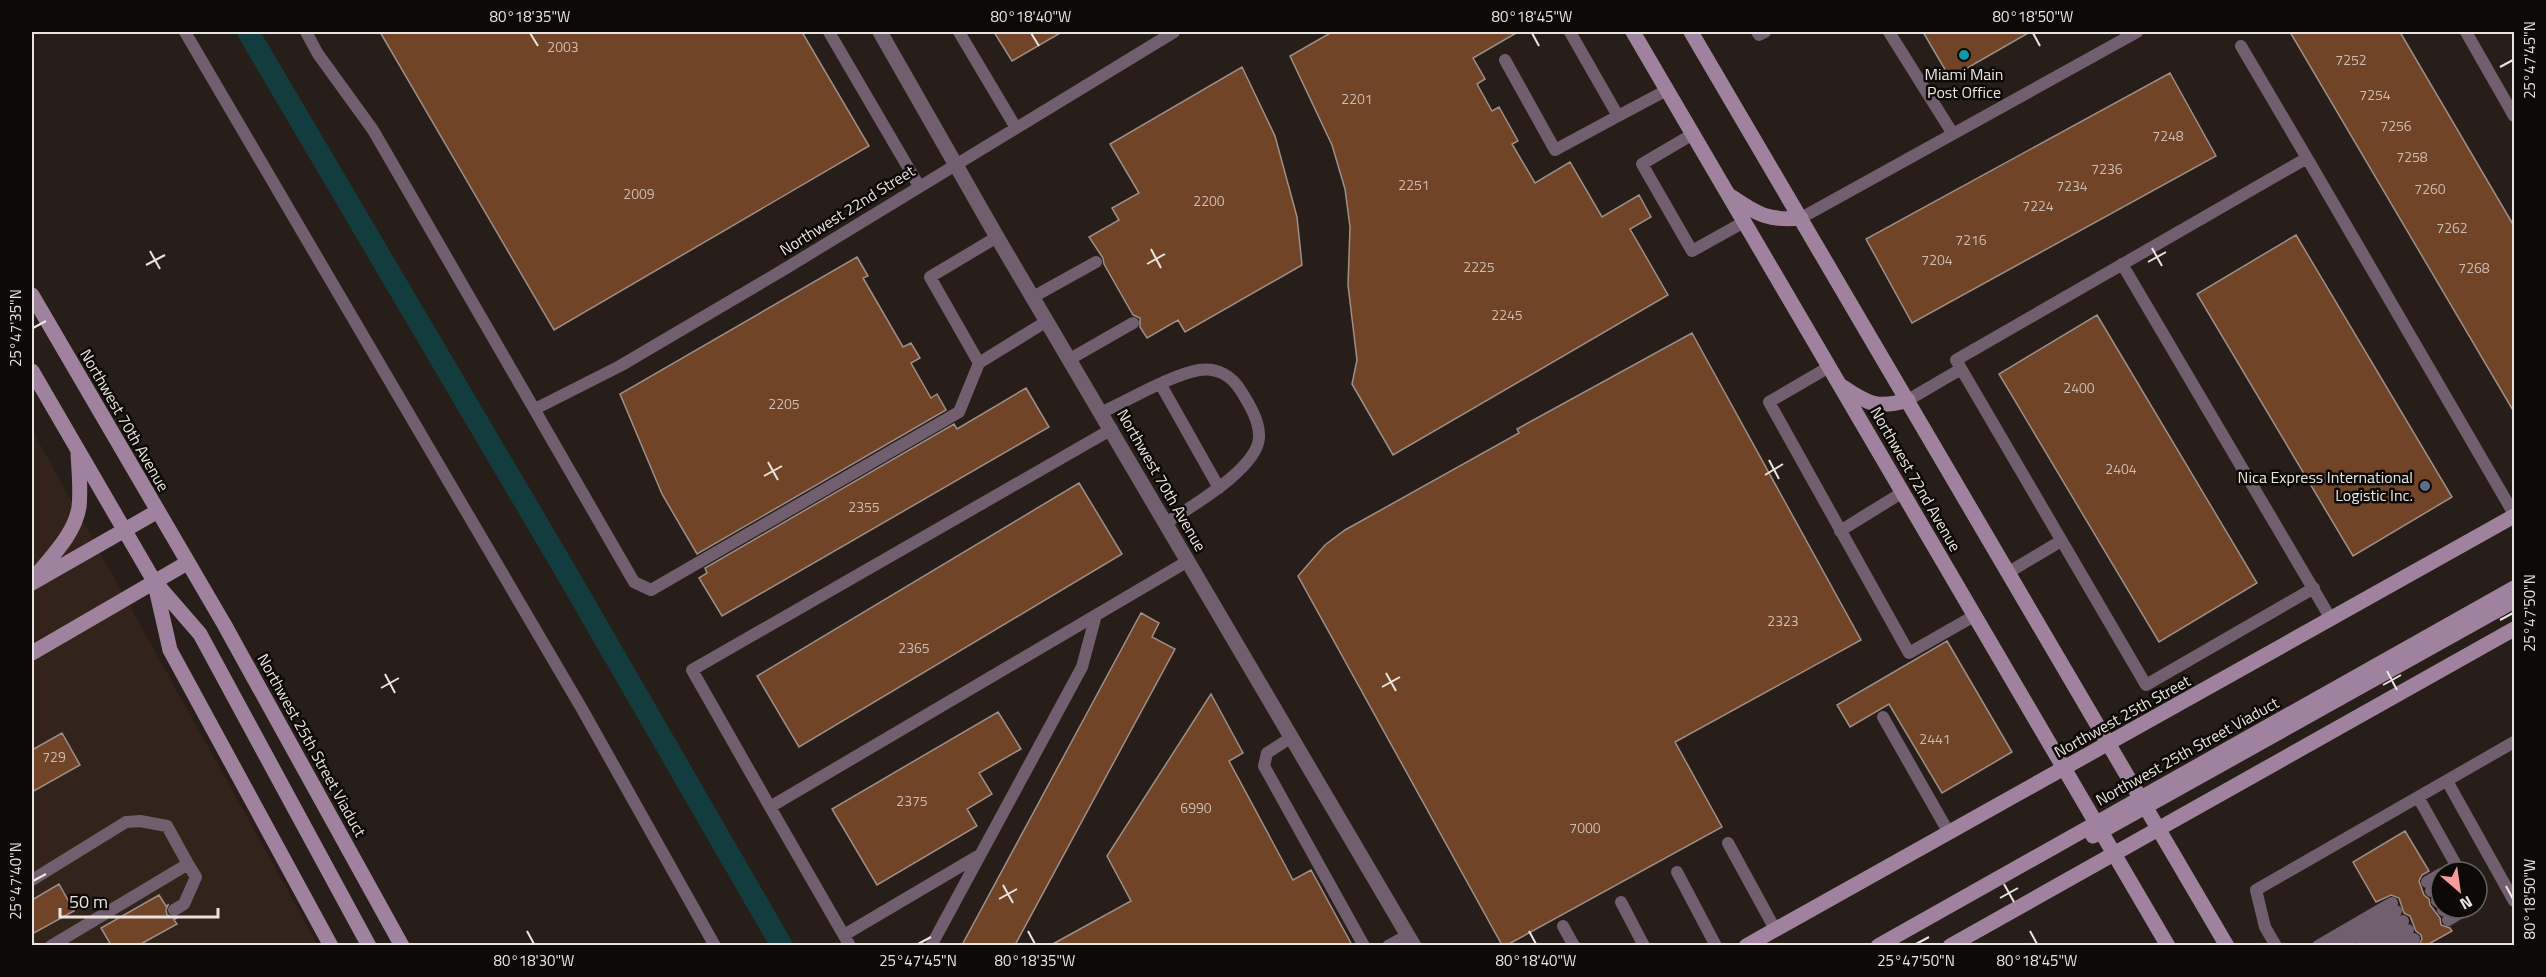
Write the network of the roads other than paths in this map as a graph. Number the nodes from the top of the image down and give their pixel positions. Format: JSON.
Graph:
{"nodes":[{"id":1,"x":185,"y":32,"type":"edge"},
{"id":2,"x":306,"y":32,"type":"edge"},
{"id":3,"x":829,"y":32,"type":"edge"},
{"id":4,"x":880,"y":32,"type":"edge"},
{"id":5,"x":960,"y":32,"type":"edge"},
{"id":6,"x":1173,"y":32,"type":"edge"},
{"id":7,"x":1570,"y":32,"type":"edge"},
{"id":8,"x":1633,"y":32,"type":"edge"},
{"id":9,"x":1691,"y":32,"type":"edge"},
{"id":10,"x":1889,"y":32,"type":"edge"},
{"id":11,"x":2137,"y":32,"type":"edge"},
{"id":12,"x":2466,"y":32,"type":"edge"},
{"id":13,"x":2241,"y":46,"type":"dead end"},
{"id":14,"x":1505,"y":60,"type":"dead end"},
{"id":15,"x":1667,"y":90,"type":"junction"},
{"id":16,"x":1618,"y":116,"type":"junction"},
{"id":17,"x":2514,"y":116,"type":"edge"},
{"id":18,"x":1016,"y":128,"type":"junction"},
{"id":19,"x":1693,"y":134,"type":"junction"},
{"id":20,"x":1953,"y":135,"type":"junction"},
{"id":21,"x":2307,"y":158,"type":"junction"},
{"id":22,"x":957,"y":165,"type":"junction"},
{"id":23,"x":919,"y":186,"type":"junction"},
{"id":24,"x":1727,"y":193,"type":"junction"},
{"id":25,"x":1802,"y":218,"type":"junction"},
{"id":26,"x":1743,"y":222,"type":"junction"},
{"id":27,"x":997,"y":237,"type":"junction"},
{"id":28,"x":1096,"y":262,"type":"dead end"},
{"id":29,"x":2122,"y":264,"type":"junction"},
{"id":30,"x":32,"y":295,"type":"edge"},
{"id":31,"x":1033,"y":297,"type":"junction"},
{"id":32,"x":1047,"y":321,"type":"junction"},
{"id":33,"x":1133,"y":323,"type":"dead end"},
{"id":34,"x":1070,"y":359,"type":"junction"},
{"id":35,"x":979,"y":363,"type":"junction"},
{"id":36,"x":1829,"y":367,"type":"junction"},
{"id":37,"x":1961,"y":369,"type":"junction"},
{"id":38,"x":32,"y":370,"type":"edge"},
{"id":39,"x":1161,"y":385,"type":"junction"},
{"id":40,"x":1841,"y":386,"type":"junction"},
{"id":41,"x":1908,"y":400,"type":"junction"},
{"id":42,"x":535,"y":409,"type":"junction"},
{"id":43,"x":1102,"y":412,"type":"junction"},
{"id":44,"x":1112,"y":429,"type":"junction"},
{"id":45,"x":78,"y":451,"type":"junction"},
{"id":46,"x":1219,"y":488,"type":"junction"},
{"id":47,"x":1903,"y":492,"type":"junction"},
{"id":48,"x":158,"y":511,"type":"junction"},
{"id":49,"x":2514,"y":515,"type":"edge"},
{"id":50,"x":1166,"y":523,"type":"junction"},
{"id":51,"x":124,"y":531,"type":"junction"},
{"id":52,"x":1840,"y":531,"type":"junction"},
{"id":53,"x":2061,"y":541,"type":"junction"},
{"id":54,"x":1188,"y":561,"type":"junction"},
{"id":55,"x":187,"y":563,"type":"junction"},
{"id":56,"x":2009,"y":572,"type":"junction"},
{"id":57,"x":154,"y":581,"type":"junction"},
{"id":58,"x":32,"y":583,"type":"edge"},
{"id":59,"x":2314,"y":588,"type":"junction"},
{"id":60,"x":2514,"y":588,"type":"edge"},
{"id":61,"x":2514,"y":600,"type":"edge"},
{"id":62,"x":1096,"y":615,"type":"junction"},
{"id":63,"x":1974,"y":616,"type":"junction"},
{"id":64,"x":2331,"y":619,"type":"junction"},
{"id":65,"x":2514,"y":629,"type":"edge"},
{"id":66,"x":32,"y":653,"type":"edge"},
{"id":67,"x":1883,"y":717,"type":"dead end"},
{"id":68,"x":1292,"y":737,"type":"junction"},
{"id":69,"x":2514,"y":742,"type":"edge"},
{"id":70,"x":2108,"y":744,"type":"junction"},
{"id":71,"x":2066,"y":769,"type":"junction"},
{"id":72,"x":2446,"y":781,"type":"junction"},
{"id":73,"x":2418,"y":797,"type":"junction"},
{"id":74,"x":770,"y":807,"type":"junction"},
{"id":75,"x":2145,"y":807,"type":"junction"},
{"id":76,"x":2102,"y":832,"type":"junction"},
{"id":77,"x":1949,"y":833,"type":"junction"},
{"id":78,"x":1728,"y":843,"type":"dead end"},
{"id":79,"x":979,"y":856,"type":"junction"},
{"id":80,"x":2453,"y":860,"type":"edge"},
{"id":81,"x":188,"y":864,"type":"junction"},
{"id":82,"x":1677,"y":872,"type":"dead end"},
{"id":83,"x":32,"y":880,"type":"edge"},
{"id":84,"x":1621,"y":902,"type":"dead end"},
{"id":85,"x":2514,"y":902,"type":"edge"},
{"id":86,"x":174,"y":910,"type":"dead end"},
{"id":87,"x":2403,"y":925,"type":"edge"},
{"id":88,"x":1563,"y":926,"type":"dead end"},
{"id":89,"x":1775,"y":929,"type":"junction"},
{"id":90,"x":847,"y":940,"type":"edge"},
{"id":91,"x":1411,"y":940,"type":"edge"},
{"id":92,"x":51,"y":945,"type":"edge"},
{"id":93,"x":331,"y":945,"type":"edge"},
{"id":94,"x":369,"y":945,"type":"edge"},
{"id":95,"x":402,"y":945,"type":"edge"},
{"id":96,"x":715,"y":945,"type":"edge"},
{"id":97,"x":931,"y":945,"type":"edge"},
{"id":98,"x":1364,"y":945,"type":"edge"},
{"id":99,"x":1388,"y":945,"type":"edge"},
{"id":100,"x":1574,"y":945,"type":"edge"},
{"id":101,"x":1644,"y":945,"type":"edge"},
{"id":102,"x":1716,"y":945,"type":"edge"},
{"id":103,"x":1746,"y":945,"type":"edge"},
{"id":104,"x":1878,"y":945,"type":"edge"},
{"id":105,"x":1890,"y":945,"type":"edge"},
{"id":106,"x":1950,"y":945,"type":"edge"},
{"id":107,"x":2168,"y":945,"type":"edge"},
{"id":108,"x":2227,"y":945,"type":"edge"},
{"id":109,"x":2276,"y":945,"type":"edge"},
{"id":110,"x":2318,"y":945,"type":"edge"},
{"id":111,"x":2338,"y":945,"type":"edge"},
{"id":112,"x":2361,"y":945,"type":"edge"},
{"id":113,"x":2382,"y":945,"type":"edge"}],
"edges":[{"from":1,"to":96,"type":"lane"},
{"from":2,"to":42,"type":"lane"},
{"from":3,"to":23,"type":"lane"},
{"from":4,"to":22,"type":"street","name":"Northwest 70th Avenue"},
{"from":5,"to":18,"type":"lane"},
{"from":6,"to":18,"type":"lane","name":"Northwest 22nd Street"},
{"from":7,"to":16,"type":"lane"},
{"from":8,"to":15,"type":"main road","name":"Northwest 72nd Avenue"},
{"from":9,"to":25,"type":"main road","name":"Northwest 72nd Avenue"},
{"from":10,"to":20,"type":"lane"},
{"from":11,"to":20,"type":"lane"},
{"from":12,"to":17,"type":"lane"},
{"from":13,"to":21,"type":"lane"},
{"from":14,"to":16,"type":"lane"},
{"from":15,"to":16,"type":"lane"},
{"from":15,"to":19,"type":"main road","name":"Northwest 72nd Avenue"},
{"from":18,"to":22,"type":"lane","name":"Northwest 22nd Street"},
{"from":19,"to":24,"type":"main road","name":"Northwest 72nd Avenue"},
{"from":19,"to":26,"type":"lane"},
{"from":20,"to":25,"type":"lane"},
{"from":21,"to":29,"type":"lane"},
{"from":21,"to":49,"type":"lane"},
{"from":22,"to":23,"type":"lane","name":"Northwest 22nd Street"},
{"from":22,"to":27,"type":"street","name":"Northwest 70th Avenue"},
{"from":23,"to":42,"type":"lane","name":"Northwest 22nd Street"},
{"from":24,"to":25,"type":"main road"},
{"from":24,"to":26,"type":"main road","name":"Northwest 72nd Avenue"},
{"from":25,"to":41,"type":"main road","name":"Northwest 72nd Avenue"},
{"from":26,"to":36,"type":"main road","name":"Northwest 72nd Avenue"},
{"from":27,"to":31,"type":"street","name":"Northwest 70th Avenue"},
{"from":27,"to":35,"type":"lane"},
{"from":28,"to":31,"type":"lane"},
{"from":29,"to":37,"type":"lane"},
{"from":29,"to":59,"type":"lane"},
{"from":30,"to":48,"type":"main road","name":"Northwest 70th Avenue"},
{"from":31,"to":32,"type":"street","name":"Northwest 70th Avenue"},
{"from":32,"to":34,"type":"street","name":"Northwest 70th Avenue"},
{"from":32,"to":35,"type":"lane"},
{"from":33,"to":34,"type":"lane"},
{"from":34,"to":43,"type":"street","name":"Northwest 70th Avenue"},
{"from":35,"to":42,"type":"lane"},
{"from":36,"to":40,"type":"main road","name":"Northwest 72nd Avenue"},
{"from":36,"to":52,"type":"lane"},
{"from":37,"to":41,"type":"lane"},
{"from":37,"to":53,"type":"lane"},
{"from":38,"to":45,"type":"main road"},
{"from":39,"to":43,"type":"lane"},
{"from":39,"to":46,"type":"lane"},
{"from":39,"to":46,"type":"lane"},
{"from":40,"to":41,"type":"main road"},
{"from":40,"to":47,"type":"main road","name":"Northwest 72nd Avenue"},
{"from":41,"to":56,"type":"main road","name":"Northwest 72nd Avenue"},
{"from":43,"to":44,"type":"street","name":"Northwest 70th Avenue"},
{"from":44,"to":50,"type":"street","name":"Northwest 70th Avenue"},
{"from":44,"to":74,"type":"lane"},
{"from":45,"to":51,"type":"main road"},
{"from":45,"to":58,"type":"main road"},
{"from":46,"to":50,"type":"lane"},
{"from":47,"to":52,"type":"lane"},
{"from":47,"to":63,"type":"main road","name":"Northwest 72nd Avenue"},
{"from":48,"to":51,"type":"main road"},
{"from":48,"to":55,"type":"main road","name":"Northwest 70th Avenue"},
{"from":49,"to":64,"type":"main road","name":"Northwest 25th Street"},
{"from":50,"to":54,"type":"street","name":"Northwest 70th Avenue"},
{"from":51,"to":57,"type":"main road"},
{"from":51,"to":58,"type":"main road"},
{"from":52,"to":63,"type":"lane"},
{"from":53,"to":56,"type":"lane"},
{"from":53,"to":59,"type":"lane"},
{"from":54,"to":62,"type":"lane"},
{"from":54,"to":68,"type":"street","name":"Northwest 70th Avenue"},
{"from":55,"to":57,"type":"main road"},
{"from":55,"to":95,"type":"main road","name":"Northwest 25th Street Viaduct"},
{"from":56,"to":70,"type":"main road","name":"Northwest 72nd Avenue"},
{"from":57,"to":66,"type":"main road"},
{"from":57,"to":93,"type":"main road"},
{"from":57,"to":94,"type":"main road"},
{"from":59,"to":64,"type":"lane"},
{"from":60,"to":104,"type":"main road","name":"Northwest 25th Street Viaduct"},
{"from":61,"to":75,"type":"main road"},
{"from":62,"to":74,"type":"lane"},
{"from":62,"to":79,"type":"lane"},
{"from":63,"to":71,"type":"main road","name":"Northwest 72nd Avenue"},
{"from":64,"to":70,"type":"main road","name":"Northwest 25th Street"},
{"from":65,"to":106,"type":"main road"},
{"from":67,"to":77,"type":"lane"},
{"from":68,"to":91,"type":"street","name":"Northwest 70th Avenue"},
{"from":68,"to":98,"type":"lane"},
{"from":69,"to":72,"type":"lane"},
{"from":70,"to":71,"type":"main road","name":"Northwest 25th Street"},
{"from":70,"to":75,"type":"main road","name":"Northwest 72nd Avenue"},
{"from":71,"to":76,"type":"main road","name":"Northwest 72nd Avenue"},
{"from":71,"to":77,"type":"main road","name":"Northwest 25th Street"},
{"from":72,"to":73,"type":"lane"},
{"from":72,"to":85,"type":"lane"},
{"from":73,"to":80,"type":"lane"},
{"from":73,"to":109,"type":"lane"},
{"from":74,"to":90,"type":"lane"},
{"from":75,"to":76,"type":"main road"},
{"from":75,"to":108,"type":"main road","name":"Northwest 72nd Avenue"},
{"from":76,"to":105,"type":"main road"},
{"from":76,"to":107,"type":"main road","name":"Northwest 72nd Avenue"},
{"from":77,"to":89,"type":"main road","name":"Northwest 25th Street"},
{"from":78,"to":89,"type":"lane"},
{"from":79,"to":90,"type":"lane"},
{"from":79,"to":97,"type":"lane"},
{"from":81,"to":83,"type":"lane"},
{"from":81,"to":86,"type":"lane"},
{"from":81,"to":92,"type":"lane"},
{"from":82,"to":102,"type":"lane"},
{"from":84,"to":101,"type":"lane"},
{"from":87,"to":110,"type":"lane"},
{"from":87,"to":111,"type":"lane"},
{"from":87,"to":112,"type":"lane"},
{"from":87,"to":113,"type":"lane"},
{"from":88,"to":100,"type":"lane"},
{"from":89,"to":103,"type":"main road","name":"Northwest 25th Street"},
{"from":91,"to":99,"type":"lane"}]}
